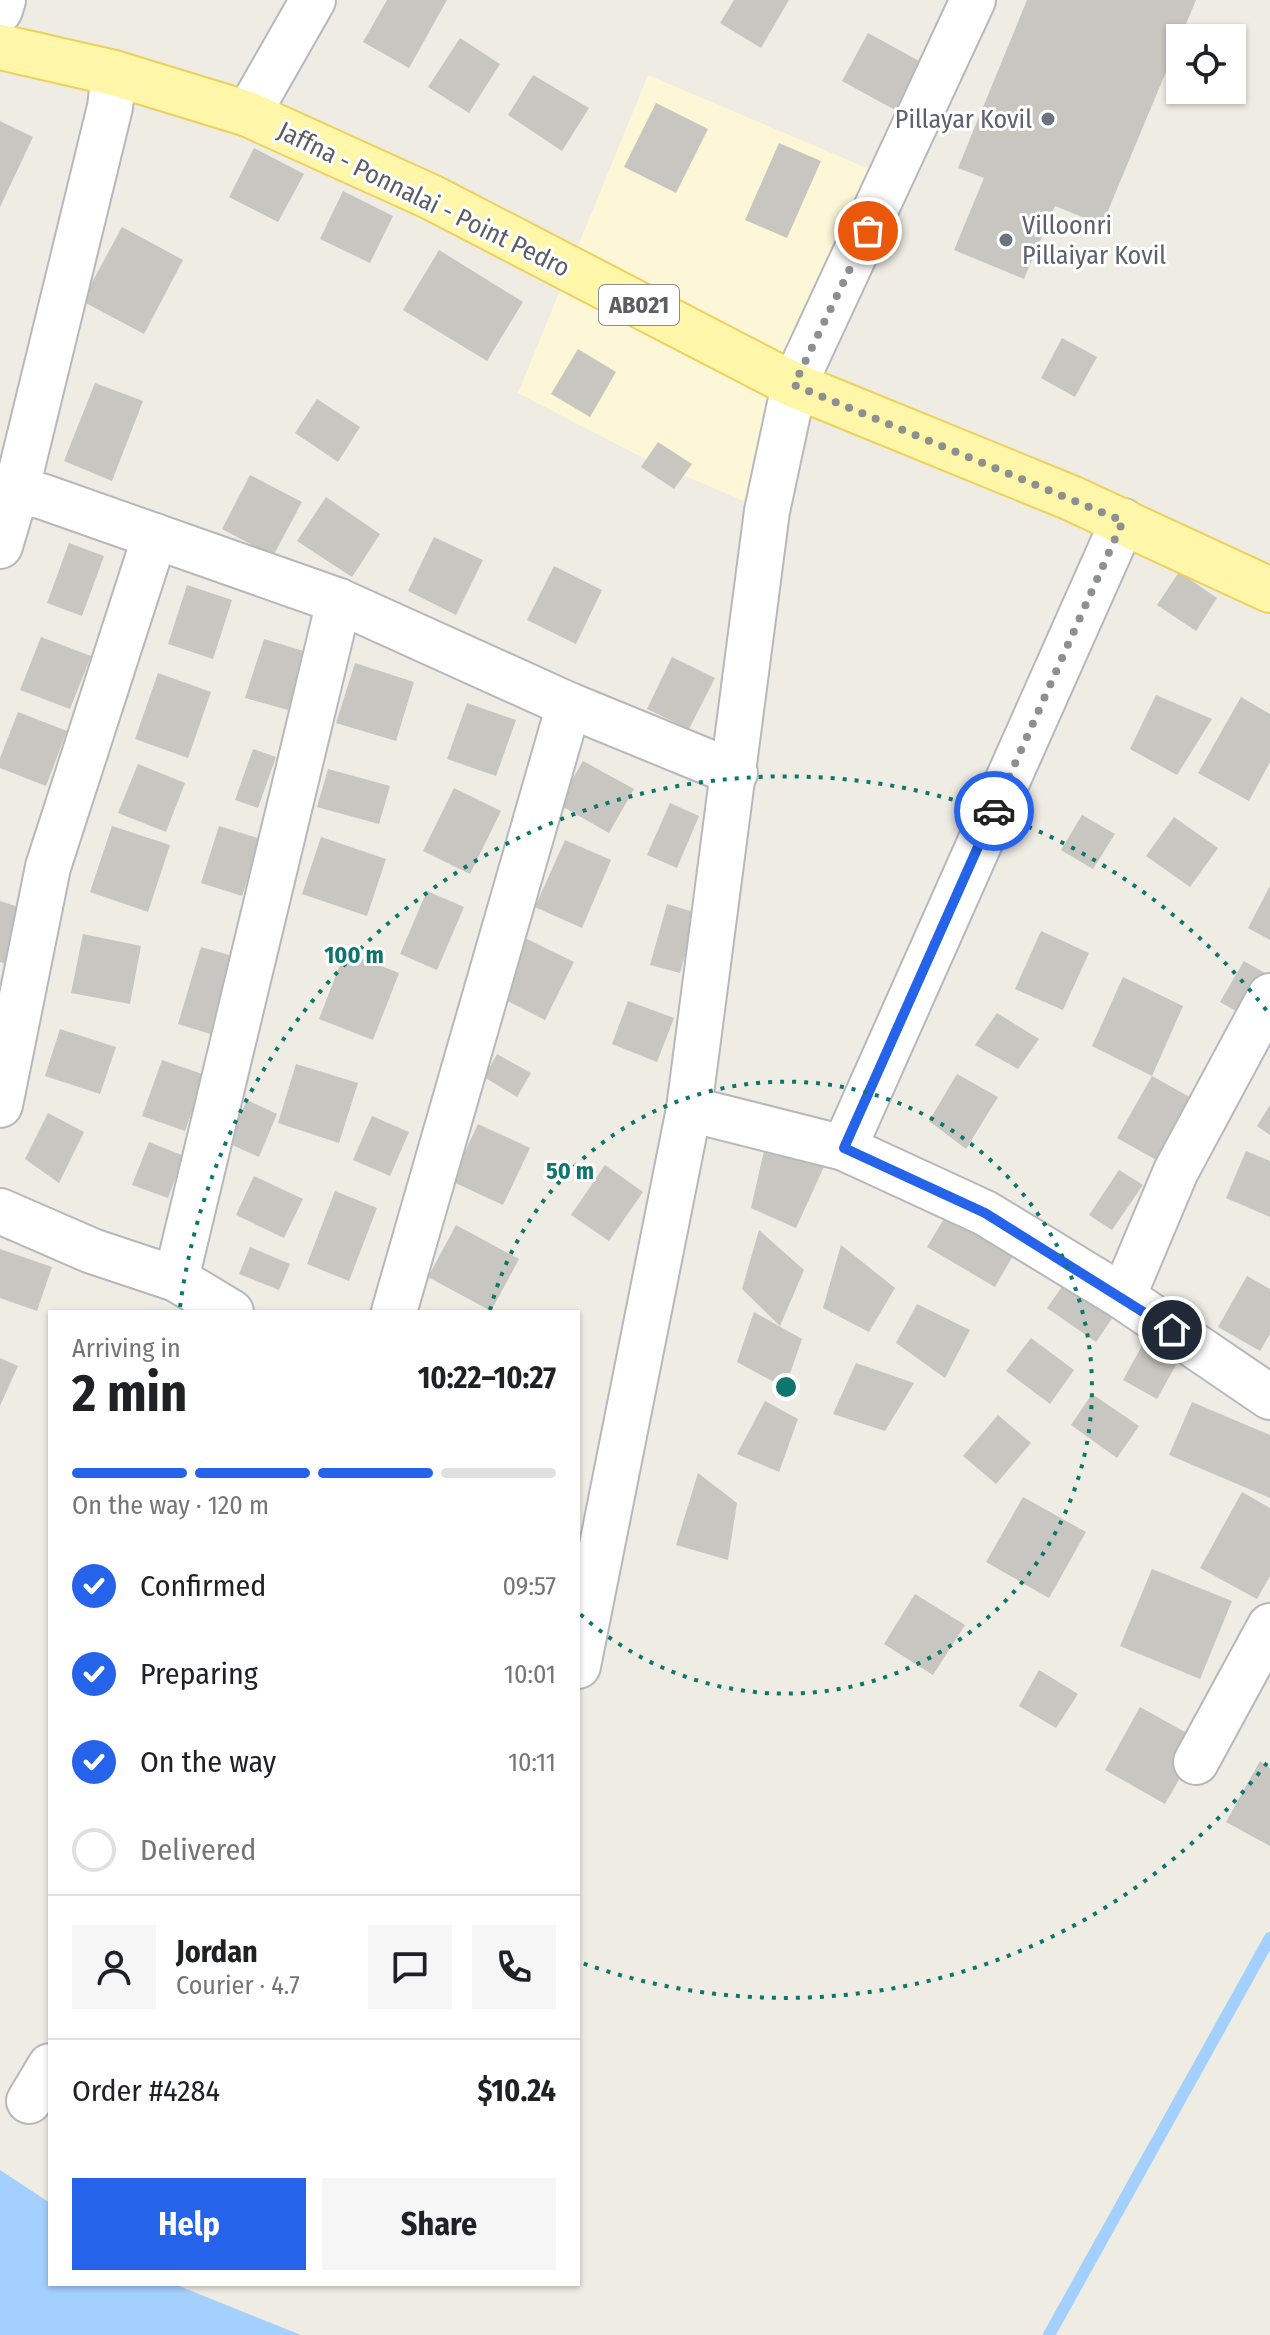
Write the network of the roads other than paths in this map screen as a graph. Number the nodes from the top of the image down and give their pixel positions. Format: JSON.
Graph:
{"nodes":[{"id":1,"x":3,"y":0,"type":"edge"},
{"id":2,"x":313,"y":0,"type":"edge"},
{"id":3,"x":973,"y":0,"type":"edge"},
{"id":4,"x":0,"y":10,"type":"edge"},
{"id":5,"x":0,"y":47,"type":"edge"},
{"id":6,"x":114,"y":73,"type":"junction"},
{"id":7,"x":248,"y":114,"type":"junction"},
{"id":8,"x":794,"y":385,"type":"junction"},
{"id":9,"x":16,"y":492,"type":"junction"},
{"id":10,"x":1123,"y":521,"type":"junction"},
{"id":11,"x":155,"y":536,"type":"junction"},
{"id":12,"x":0,"y":546,"type":"edge"},
{"id":13,"x":1270,"y":590,"type":"edge"},
{"id":14,"x":339,"y":601,"type":"junction"},
{"id":15,"x":569,"y":705,"type":"junction"},
{"id":16,"x":735,"y":773,"type":"junction"},
{"id":17,"x":1270,"y":996,"type":"edge"},
{"id":18,"x":0,"y":1105,"type":"edge"},
{"id":19,"x":689,"y":1109,"type":"junction"},
{"id":20,"x":844,"y":1148,"type":"junction"},
{"id":21,"x":0,"y":1211,"type":"edge"},
{"id":22,"x":176,"y":1279,"type":"junction"},
{"id":23,"x":1123,"y":1297,"type":"junction"},
{"id":24,"x":228,"y":1310,"type":"edge"},
{"id":25,"x":395,"y":1310,"type":"edge"},
{"id":26,"x":1270,"y":1397,"type":"edge"},
{"id":27,"x":593,"y":1504,"type":"edge"},
{"id":28,"x":584,"y":1609,"type":"edge"},
{"id":29,"x":1270,"y":1626,"type":"edge"},
{"id":30,"x":580,"y":1647,"type":"edge"},
{"id":31,"x":1196,"y":1762,"type":"dead end"}],
"edges":[{"from":1,"to":4,"type":"street"},
{"from":2,"to":7,"type":"street"},
{"from":3,"to":8,"type":"street"},
{"from":5,"to":6,"type":"main road","name":"Jaffna - Ponnalai - Point Pedro","number":"AB021"},
{"from":6,"to":7,"type":"main road","name":"Jaffna - Ponnalai - Point Pedro","number":"AB021"},
{"from":6,"to":9,"type":"street"},
{"from":7,"to":8,"type":"main road","name":"Jaffna - Ponnalai - Point Pedro","number":"AB021"},
{"from":8,"to":10,"type":"main road","name":"Jaffna - Ponnalai - Point Pedro","number":"AB021"},
{"from":8,"to":16,"type":"street"},
{"from":9,"to":11,"type":"street"},
{"from":9,"to":12,"type":"street"},
{"from":10,"to":13,"type":"main road","name":"Jaffna - Ponnalai - Point Pedro","number":"AB021"},
{"from":10,"to":20,"type":"street"},
{"from":11,"to":14,"type":"street"},
{"from":11,"to":18,"type":"street"},
{"from":14,"to":15,"type":"street"},
{"from":14,"to":22,"type":"street"},
{"from":15,"to":16,"type":"street"},
{"from":15,"to":25,"type":"street"},
{"from":16,"to":19,"type":"street"},
{"from":17,"to":23,"type":"street"},
{"from":19,"to":20,"type":"street"},
{"from":19,"to":27,"type":"street"},
{"from":20,"to":23,"type":"street"},
{"from":21,"to":22,"type":"street"},
{"from":22,"to":24,"type":"street"},
{"from":23,"to":26,"type":"street"},
{"from":27,"to":28,"type":"street"},
{"from":28,"to":30,"type":"street"},
{"from":29,"to":31,"type":"street"}]}
